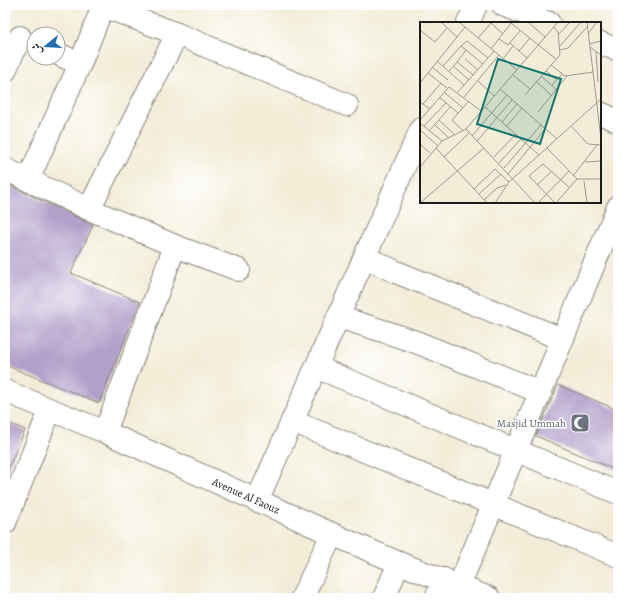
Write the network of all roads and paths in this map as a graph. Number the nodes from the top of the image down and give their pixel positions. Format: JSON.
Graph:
{"nodes":[{"id":1,"x":476,"y":5,"type":"edge"},
{"id":2,"x":503,"y":5,"type":"edge"},
{"id":3,"x":102,"y":6,"type":"edge"},
{"id":4,"x":468,"y":22,"type":"edge"},
{"id":5,"x":546,"y":22,"type":"edge"},
{"id":6,"x":177,"y":34,"type":"junction"},
{"id":7,"x":20,"y":37,"type":"edge"},
{"id":8,"x":601,"y":43,"type":"edge"},
{"id":9,"x":618,"y":50,"type":"edge"},
{"id":10,"x":66,"y":58,"type":"edge"},
{"id":11,"x":80,"y":64,"type":"junction"},
{"id":12,"x":5,"y":71,"type":"edge"},
{"id":13,"x":347,"y":105,"type":"dead end"},
{"id":14,"x":601,"y":113,"type":"edge"},
{"id":15,"x":618,"y":121,"type":"edge"},
{"id":16,"x":420,"y":131,"type":"edge"},
{"id":17,"x":5,"y":169,"type":"edge"},
{"id":18,"x":28,"y":180,"type":"junction"},
{"id":19,"x":618,"y":207,"type":"edge"},
{"id":20,"x":89,"y":208,"type":"junction"},
{"id":21,"x":611,"y":242,"type":"edge"},
{"id":22,"x":175,"y":246,"type":"junction"},
{"id":23,"x":365,"y":257,"type":"junction"},
{"id":24,"x":239,"y":270,"type":"dead end"},
{"id":25,"x":338,"y":317,"type":"junction"},
{"id":26,"x":562,"y":339,"type":"junction"},
{"id":27,"x":316,"y":367,"type":"junction"},
{"id":28,"x":5,"y":391,"type":"edge"},
{"id":29,"x":540,"y":392,"type":"junction"},
{"id":30,"x":50,"y":410,"type":"junction"},
{"id":31,"x":292,"y":421,"type":"junction"},
{"id":32,"x":105,"y":432,"type":"junction"},
{"id":33,"x":516,"y":450,"type":"junction"},
{"id":34,"x":618,"y":493,"type":"edge"},
{"id":35,"x":257,"y":501,"type":"junction"},
{"id":36,"x":493,"y":505,"type":"junction"},
{"id":37,"x":5,"y":523,"type":"edge"},
{"id":38,"x":332,"y":534,"type":"junction"},
{"id":39,"x":618,"y":556,"type":"edge"},
{"id":40,"x":399,"y":563,"type":"junction"},
{"id":41,"x":446,"y":588,"type":"edge"},
{"id":42,"x":302,"y":598,"type":"edge"},
{"id":43,"x":384,"y":598,"type":"edge"},
{"id":44,"x":489,"y":598,"type":"edge"}],
"edges":[{"from":1,"to":4,"type":"street"},
{"from":2,"to":5,"type":"street"},
{"from":3,"to":6,"type":"street"},
{"from":3,"to":11,"type":"street"},
{"from":6,"to":13,"type":"street"},
{"from":6,"to":20,"type":"street"},
{"from":7,"to":12,"type":"street"},
{"from":8,"to":9,"type":"street"},
{"from":10,"to":11,"type":"street"},
{"from":11,"to":18,"type":"street"},
{"from":14,"to":15,"type":"street"},
{"from":16,"to":23,"type":"street"},
{"from":17,"to":18,"type":"street"},
{"from":18,"to":20,"type":"street"},
{"from":19,"to":21,"type":"street"},
{"from":20,"to":22,"type":"street"},
{"from":21,"to":26,"type":"street"},
{"from":22,"to":24,"type":"street"},
{"from":22,"to":32,"type":"street"},
{"from":23,"to":25,"type":"street"},
{"from":23,"to":26,"type":"street"},
{"from":25,"to":27,"type":"street"},
{"from":25,"to":29,"type":"street"},
{"from":26,"to":29,"type":"street"},
{"from":27,"to":31,"type":"street"},
{"from":27,"to":33,"type":"street"},
{"from":28,"to":30,"type":"street","name":"Avenue Al Faouz"},
{"from":29,"to":33,"type":"street"},
{"from":30,"to":32,"type":"street","name":"Avenue Al Faouz"},
{"from":30,"to":37,"type":"street"},
{"from":31,"to":35,"type":"street"},
{"from":31,"to":36,"type":"street"},
{"from":32,"to":35,"type":"street","name":"Avenue Al Faouz"},
{"from":33,"to":34,"type":"street"},
{"from":33,"to":36,"type":"street"},
{"from":35,"to":38,"type":"street","name":"Avenue Al Faouz"},
{"from":36,"to":39,"type":"street"},
{"from":36,"to":41,"type":"street"},
{"from":38,"to":40,"type":"street","name":"Avenue Al Faouz"},
{"from":38,"to":42,"type":"street"},
{"from":40,"to":41,"type":"street","name":"Avenue Al Faouz"},
{"from":40,"to":43,"type":"street"},
{"from":41,"to":44,"type":"street","name":"Avenue Al Faouz"}]}
